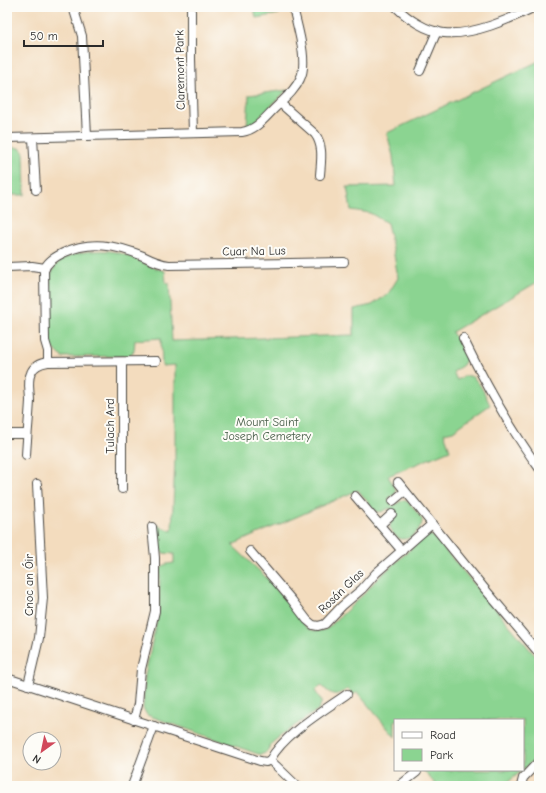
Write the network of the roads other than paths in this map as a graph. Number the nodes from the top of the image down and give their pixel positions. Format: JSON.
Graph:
{"nodes":[{"id":1,"x":73,"y":7,"type":"edge"},
{"id":2,"x":192,"y":7,"type":"edge"},
{"id":3,"x":293,"y":7,"type":"edge"},
{"id":4,"x":396,"y":7,"type":"edge"},
{"id":5,"x":535,"y":7,"type":"edge"},
{"id":6,"x":437,"y":32,"type":"junction"},
{"id":7,"x":420,"y":71,"type":"dead end"},
{"id":8,"x":280,"y":103,"type":"junction"},
{"id":9,"x":193,"y":133,"type":"junction"},
{"id":10,"x":87,"y":136,"type":"junction"},
{"id":11,"x":7,"y":138,"type":"edge"},
{"id":12,"x":33,"y":138,"type":"junction"},
{"id":13,"x":320,"y":175,"type":"dead end"},
{"id":14,"x":36,"y":190,"type":"dead end"},
{"id":15,"x":344,"y":262,"type":"dead end"},
{"id":16,"x":7,"y":266,"type":"edge"},
{"id":17,"x":45,"y":268,"type":"junction"},
{"id":18,"x":463,"y":338,"type":"dead end"},
{"id":19,"x":156,"y":361,"type":"dead end"},
{"id":20,"x":48,"y":362,"type":"junction"},
{"id":21,"x":122,"y":362,"type":"junction"},
{"id":22,"x":7,"y":434,"type":"edge"},
{"id":23,"x":27,"y":434,"type":"junction"},
{"id":24,"x":26,"y":455,"type":"dead end"},
{"id":25,"x":539,"y":468,"type":"edge"},
{"id":26,"x":398,"y":482,"type":"dead end"},
{"id":27,"x":37,"y":484,"type":"dead end"},
{"id":28,"x":122,"y":489,"type":"dead end"},
{"id":29,"x":405,"y":491,"type":"junction"},
{"id":30,"x":355,"y":496,"type":"dead end"},
{"id":31,"x":393,"y":501,"type":"dead end"},
{"id":32,"x":392,"y":514,"type":"dead end"},
{"id":33,"x":380,"y":524,"type":"junction"},
{"id":34,"x":432,"y":524,"type":"junction"},
{"id":35,"x":152,"y":526,"type":"dead end"},
{"id":36,"x":250,"y":551,"type":"dead end"},
{"id":37,"x":402,"y":551,"type":"junction"},
{"id":38,"x":539,"y":653,"type":"edge"},
{"id":39,"x":7,"y":678,"type":"edge"},
{"id":40,"x":28,"y":685,"type":"junction"},
{"id":41,"x":347,"y":694,"type":"dead end"},
{"id":42,"x":134,"y":720,"type":"junction"},
{"id":43,"x":154,"y":726,"type":"junction"},
{"id":44,"x":270,"y":760,"type":"junction"},
{"id":45,"x":539,"y":761,"type":"edge"},
{"id":46,"x":417,"y":772,"type":"dead end"},
{"id":47,"x":132,"y":786,"type":"edge"},
{"id":48,"x":297,"y":786,"type":"edge"},
{"id":49,"x":399,"y":786,"type":"edge"},
{"id":50,"x":521,"y":786,"type":"edge"}],
"edges":[{"from":1,"to":10,"type":"street"},
{"from":2,"to":9,"type":"street","name":"Claremont Park"},
{"from":3,"to":8,"type":"street"},
{"from":4,"to":6,"type":"street"},
{"from":5,"to":6,"type":"street"},
{"from":6,"to":7,"type":"street"},
{"from":8,"to":9,"type":"street"},
{"from":8,"to":13,"type":"street"},
{"from":9,"to":10,"type":"street"},
{"from":10,"to":12,"type":"street"},
{"from":11,"to":12,"type":"street"},
{"from":12,"to":14,"type":"street"},
{"from":15,"to":17,"type":"street","name":"Cuar Na Lus"},
{"from":16,"to":17,"type":"street"},
{"from":17,"to":20,"type":"street"},
{"from":18,"to":25,"type":"street"},
{"from":19,"to":21,"type":"street"},
{"from":20,"to":21,"type":"street"},
{"from":20,"to":23,"type":"street"},
{"from":21,"to":28,"type":"street","name":"Tulach Ard"},
{"from":22,"to":23,"type":"street"},
{"from":23,"to":24,"type":"street"},
{"from":26,"to":29,"type":"street"},
{"from":27,"to":40,"type":"street","name":"Cnoc an Óir"},
{"from":29,"to":31,"type":"street"},
{"from":29,"to":34,"type":"street"},
{"from":30,"to":33,"type":"street"},
{"from":32,"to":33,"type":"street"},
{"from":33,"to":37,"type":"street"},
{"from":34,"to":37,"type":"street","name":"Rosán Glas"},
{"from":34,"to":38,"type":"street"},
{"from":35,"to":42,"type":"street"},
{"from":36,"to":37,"type":"street","name":"Rosán Glas"},
{"from":39,"to":40,"type":"street"},
{"from":40,"to":42,"type":"street"},
{"from":41,"to":44,"type":"street"},
{"from":42,"to":43,"type":"street"},
{"from":43,"to":44,"type":"street"},
{"from":43,"to":47,"type":"street"},
{"from":44,"to":48,"type":"street"},
{"from":45,"to":50,"type":"street"},
{"from":46,"to":49,"type":"street"}]}
